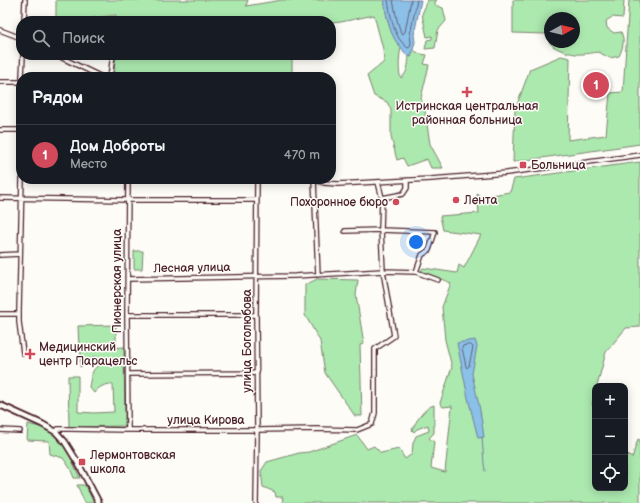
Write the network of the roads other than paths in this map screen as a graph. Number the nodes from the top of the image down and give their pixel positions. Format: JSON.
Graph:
{"nodes":[{"id":1,"x":25,"y":0,"type":"edge"},
{"id":2,"x":24,"y":16,"type":"edge"},
{"id":3,"x":0,"y":30,"type":"edge"},
{"id":4,"x":16,"y":36,"type":"edge"},
{"id":5,"x":23,"y":60,"type":"edge"},
{"id":6,"x":66,"y":60,"type":"edge"},
{"id":7,"x":112,"y":60,"type":"edge"},
{"id":8,"x":22,"y":72,"type":"edge"},
{"id":9,"x":91,"y":72,"type":"edge"},
{"id":10,"x":111,"y":72,"type":"edge"},
{"id":11,"x":0,"y":82,"type":"edge"},
{"id":12,"x":16,"y":82,"type":"edge"},
{"id":13,"x":0,"y":130,"type":"edge"},
{"id":14,"x":16,"y":130,"type":"edge"},
{"id":15,"x":640,"y":155,"type":"edge"},
{"id":16,"x":407,"y":180,"type":"junction"},
{"id":17,"x":378,"y":182,"type":"junction"},
{"id":18,"x":22,"y":184,"type":"edge"},
{"id":19,"x":128,"y":184,"type":"edge"},
{"id":20,"x":257,"y":184,"type":"edge"},
{"id":21,"x":313,"y":184,"type":"edge"},
{"id":22,"x":336,"y":184,"type":"edge"},
{"id":23,"x":0,"y":198,"type":"edge"},
{"id":24,"x":22,"y":198,"type":"junction"},
{"id":25,"x":382,"y":198,"type":"junction"},
{"id":26,"x":128,"y":200,"type":"junction"},
{"id":27,"x":256,"y":200,"type":"junction"},
{"id":28,"x":381,"y":230,"type":"junction"},
{"id":29,"x":345,"y":231,"type":"dead end"},
{"id":30,"x":0,"y":254,"type":"edge"},
{"id":31,"x":20,"y":254,"type":"junction"},
{"id":32,"x":384,"y":271,"type":"junction"},
{"id":33,"x":416,"y":272,"type":"junction"},
{"id":34,"x":318,"y":275,"type":"junction"},
{"id":35,"x":256,"y":277,"type":"junction"},
{"id":36,"x":128,"y":279,"type":"junction"},
{"id":37,"x":438,"y":280,"type":"dead end"},
{"id":38,"x":0,"y":314,"type":"edge"},
{"id":39,"x":19,"y":314,"type":"junction"},
{"id":40,"x":127,"y":315,"type":"junction"},
{"id":41,"x":256,"y":315,"type":"junction"},
{"id":42,"x":24,"y":353,"type":"dead end"},
{"id":43,"x":257,"y":373,"type":"junction"},
{"id":44,"x":128,"y":374,"type":"junction"},
{"id":45,"x":0,"y":405,"type":"edge"},
{"id":46,"x":0,"y":430,"type":"edge"},
{"id":47,"x":128,"y":430,"type":"junction"},
{"id":48,"x":257,"y":430,"type":"junction"},
{"id":49,"x":20,"y":431,"type":"dead end"},
{"id":50,"x":56,"y":432,"type":"junction"},
{"id":51,"x":99,"y":503,"type":"edge"},
{"id":52,"x":256,"y":503,"type":"edge"}],
"edges":[{"from":1,"to":2,"type":"street"},
{"from":3,"to":4,"type":"street"},
{"from":5,"to":8,"type":"street"},
{"from":6,"to":9,"type":"street"},
{"from":7,"to":10,"type":"street"},
{"from":11,"to":12,"type":"street"},
{"from":13,"to":14,"type":"street"},
{"from":15,"to":16,"type":"street"},
{"from":16,"to":17,"type":"street"},
{"from":16,"to":25,"type":"street"},
{"from":17,"to":22,"type":"street"},
{"from":17,"to":25,"type":"street"},
{"from":18,"to":24,"type":"street"},
{"from":19,"to":26,"type":"street","name":"Пионерская улица"},
{"from":20,"to":27,"type":"street","name":"улица Боголюбова"},
{"from":21,"to":34,"type":"street"},
{"from":23,"to":24,"type":"street"},
{"from":24,"to":26,"type":"street"},
{"from":24,"to":31,"type":"street"},
{"from":25,"to":28,"type":"street"},
{"from":26,"to":27,"type":"street"},
{"from":26,"to":36,"type":"street","name":"Пионерская улица"},
{"from":27,"to":35,"type":"street","name":"улица Боголюбова"},
{"from":28,"to":29,"type":"street"},
{"from":28,"to":32,"type":"street"},
{"from":28,"to":33,"type":"street"},
{"from":30,"to":31,"type":"street"},
{"from":31,"to":39,"type":"street"},
{"from":32,"to":33,"type":"street","name":"Лесная улица"},
{"from":32,"to":34,"type":"street","name":"Лесная улица"},
{"from":32,"to":48,"type":"street","name":"улица Кирова"},
{"from":33,"to":37,"type":"street","name":"Лесная улица"},
{"from":34,"to":35,"type":"street","name":"Лесная улица"},
{"from":35,"to":36,"type":"street","name":"Лесная улица"},
{"from":35,"to":41,"type":"street","name":"улица Боголюбова"},
{"from":36,"to":40,"type":"street","name":"Пионерская улица"},
{"from":38,"to":39,"type":"street"},
{"from":39,"to":42,"type":"street"},
{"from":40,"to":41,"type":"street"},
{"from":40,"to":44,"type":"street","name":"Пионерская улица"},
{"from":41,"to":43,"type":"street","name":"улица Боголюбова"},
{"from":43,"to":44,"type":"street"},
{"from":43,"to":48,"type":"street","name":"улица Боголюбова"},
{"from":44,"to":47,"type":"street","name":"Пионерская улица"},
{"from":45,"to":50,"type":"main road"},
{"from":46,"to":49,"type":"street"},
{"from":47,"to":48,"type":"street","name":"улица Кирова"},
{"from":47,"to":50,"type":"street","name":"улица Кирова"},
{"from":48,"to":52,"type":"street","name":"улица Боголюбова"},
{"from":50,"to":51,"type":"main road"}]}
